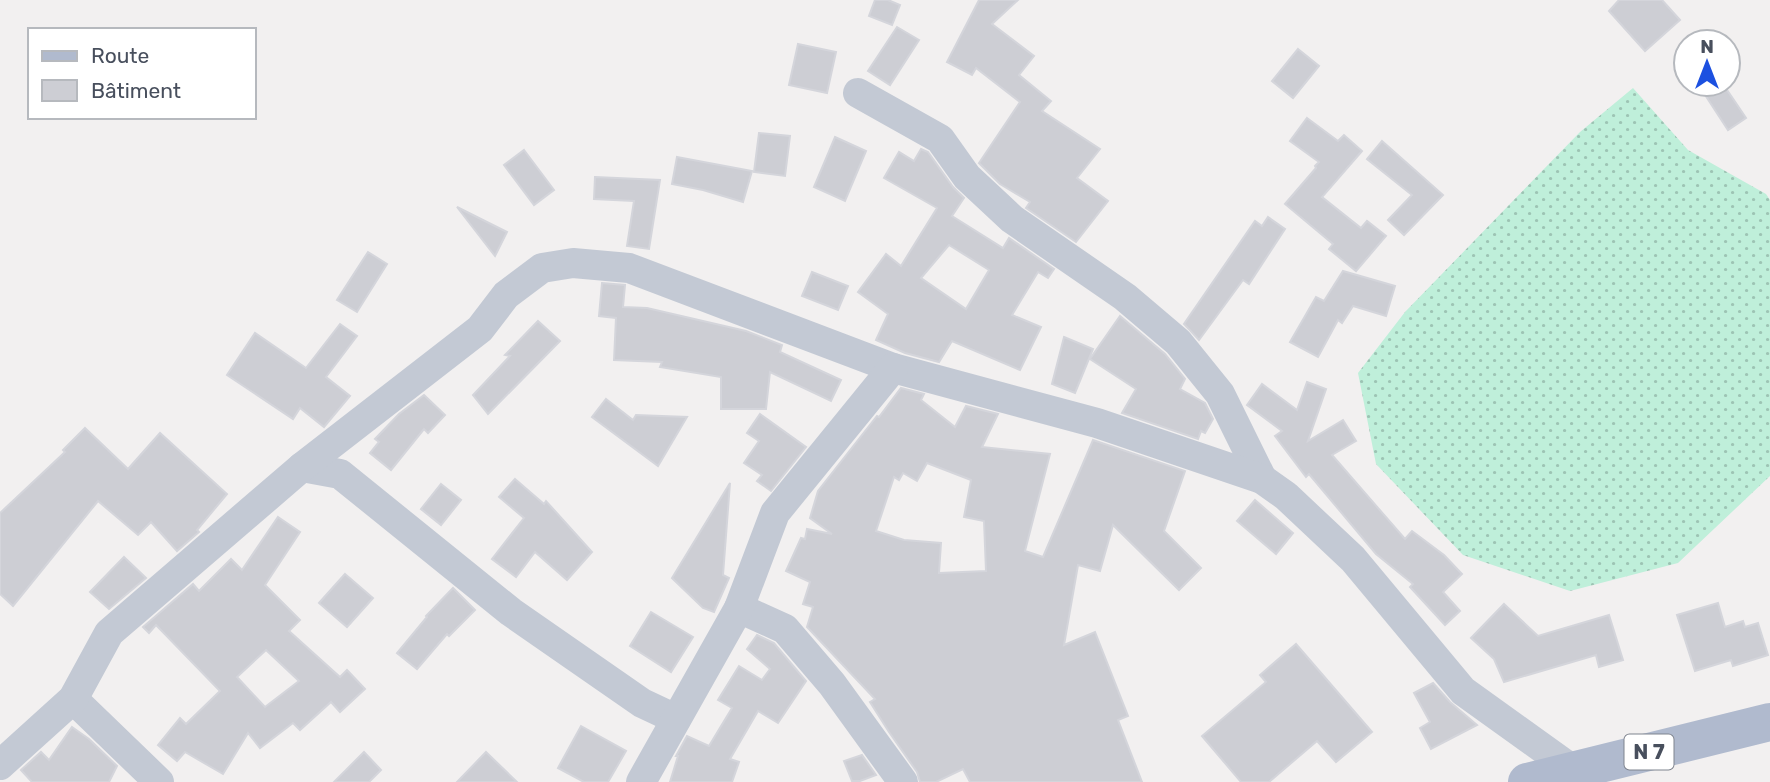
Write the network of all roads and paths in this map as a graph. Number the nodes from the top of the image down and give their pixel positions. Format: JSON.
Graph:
{"nodes":[{"id":1,"x":858,"y":93,"type":"dead end"},
{"id":2,"x":893,"y":368,"type":"junction"},
{"id":3,"x":302,"y":467,"type":"junction"},
{"id":4,"x":1262,"y":480,"type":"junction"},
{"id":5,"x":739,"y":608,"type":"junction"},
{"id":6,"x":73,"y":699,"type":"junction"},
{"id":7,"x":677,"y":719,"type":"junction"},
{"id":8,"x":1770,"y":722,"type":"edge"},
{"id":9,"x":0,"y":765,"type":"edge"},
{"id":10,"x":1573,"y":770,"type":"junction"},
{"id":11,"x":159,"y":782,"type":"edge"},
{"id":12,"x":641,"y":782,"type":"edge"},
{"id":13,"x":903,"y":782,"type":"edge"},
{"id":14,"x":1528,"y":782,"type":"edge"}],
"edges":[{"from":1,"to":4,"type":"street"},
{"from":2,"to":3,"type":"street"},
{"from":2,"to":4,"type":"street"},
{"from":2,"to":5,"type":"street"},
{"from":3,"to":6,"type":"street"},
{"from":3,"to":7,"type":"street"},
{"from":4,"to":10,"type":"street"},
{"from":5,"to":7,"type":"street"},
{"from":5,"to":13,"type":"street"},
{"from":6,"to":9,"type":"street"},
{"from":6,"to":11,"type":"street"},
{"from":7,"to":12,"type":"street"},
{"from":8,"to":10,"type":"main road","number":"N 7"},
{"from":10,"to":14,"type":"main road","number":"N 7"}]}
